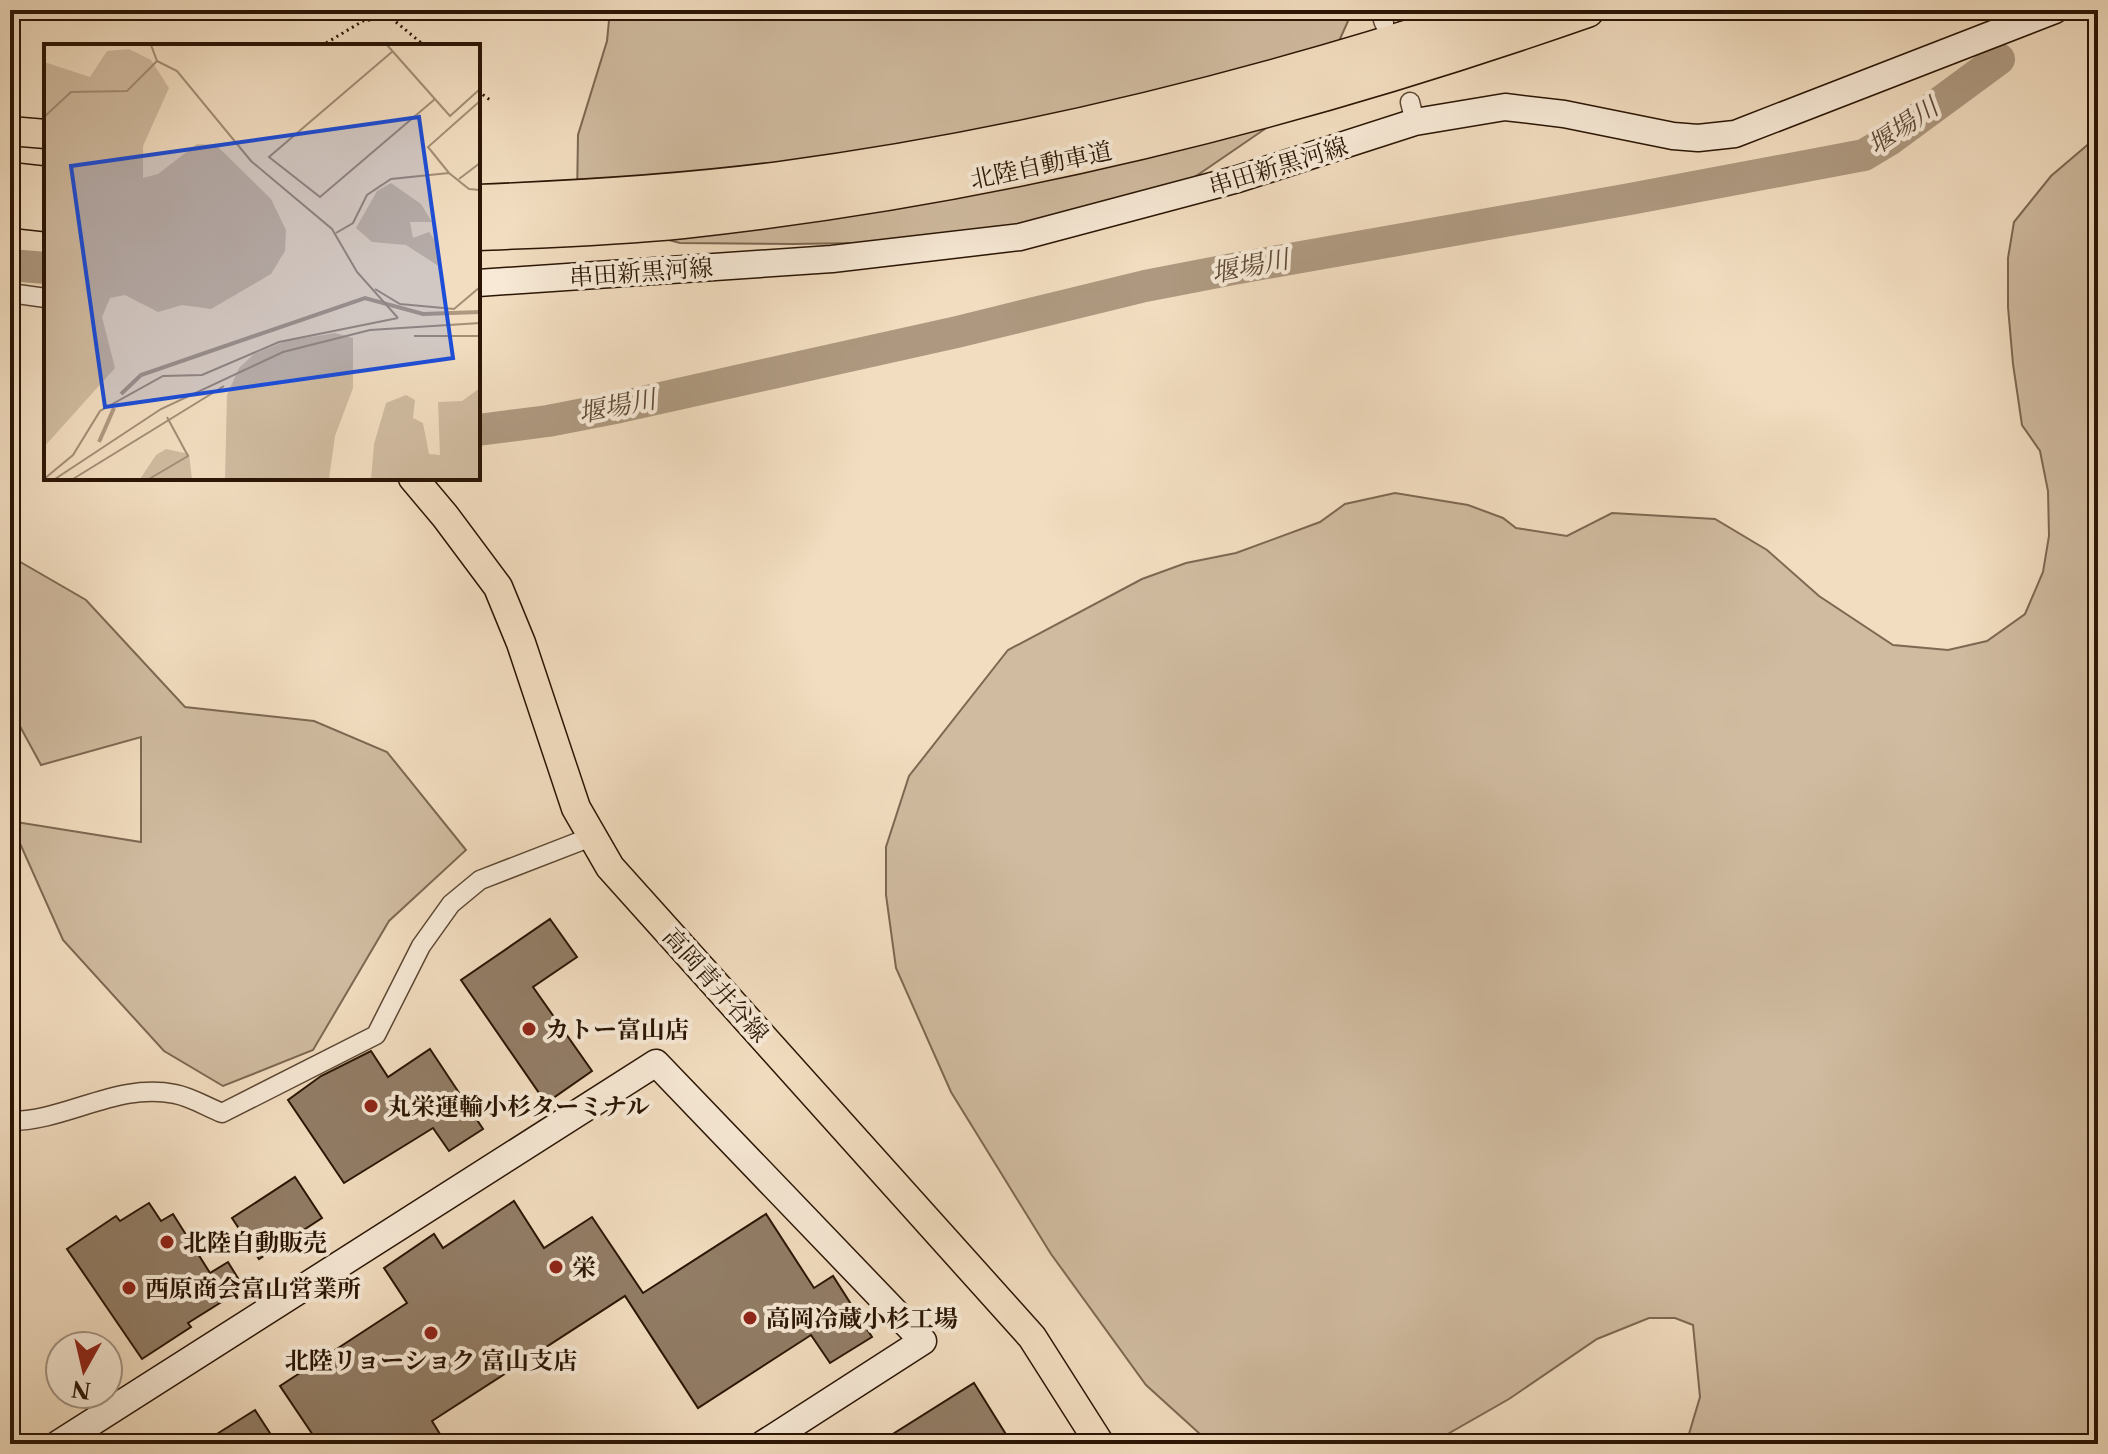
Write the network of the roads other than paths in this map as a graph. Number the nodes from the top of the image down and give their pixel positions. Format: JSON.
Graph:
{"nodes":[{"id":1,"x":1494,"y":10,"type":"edge"},
{"id":2,"x":1587,"y":10,"type":"edge"},
{"id":3,"x":2055,"y":10,"type":"edge"},
{"id":4,"x":10,"y":131,"type":"edge"},
{"id":5,"x":44,"y":134,"type":"edge"},
{"id":6,"x":10,"y":180,"type":"edge"},
{"id":7,"x":44,"y":184,"type":"edge"},
{"id":8,"x":480,"y":202,"type":"edge"},
{"id":9,"x":10,"y":210,"type":"edge"},
{"id":10,"x":44,"y":214,"type":"edge"},
{"id":11,"x":480,"y":233,"type":"edge"},
{"id":12,"x":480,"y":283,"type":"edge"},
{"id":13,"x":10,"y":293,"type":"edge"},
{"id":14,"x":44,"y":298,"type":"edge"},
{"id":15,"x":415,"y":480,"type":"edge"},
{"id":16,"x":591,"y":837,"type":"junction"},
{"id":17,"x":10,"y":1121,"type":"edge"},
{"id":18,"x":58,"y":1444,"type":"edge"},
{"id":19,"x":763,"y":1444,"type":"edge"},
{"id":20,"x":1100,"y":1444,"type":"edge"}],
"edges":[{"from":1,"to":8,"type":"highway","name":"北陸自動車道"},
{"from":2,"to":11,"type":"highway","name":"北陸自動車道"},
{"from":3,"to":12,"type":"main road","name":"串田新黒河線"},
{"from":4,"to":5,"type":"main road"},
{"from":6,"to":7,"type":"highway"},
{"from":9,"to":10,"type":"highway"},
{"from":13,"to":14,"type":"street"},
{"from":15,"to":16,"type":"main road","name":"高岡青井谷線"},
{"from":16,"to":17,"type":"street"},
{"from":16,"to":20,"type":"main road","name":"高岡青井谷線"},
{"from":18,"to":19,"type":"main road"}]}
